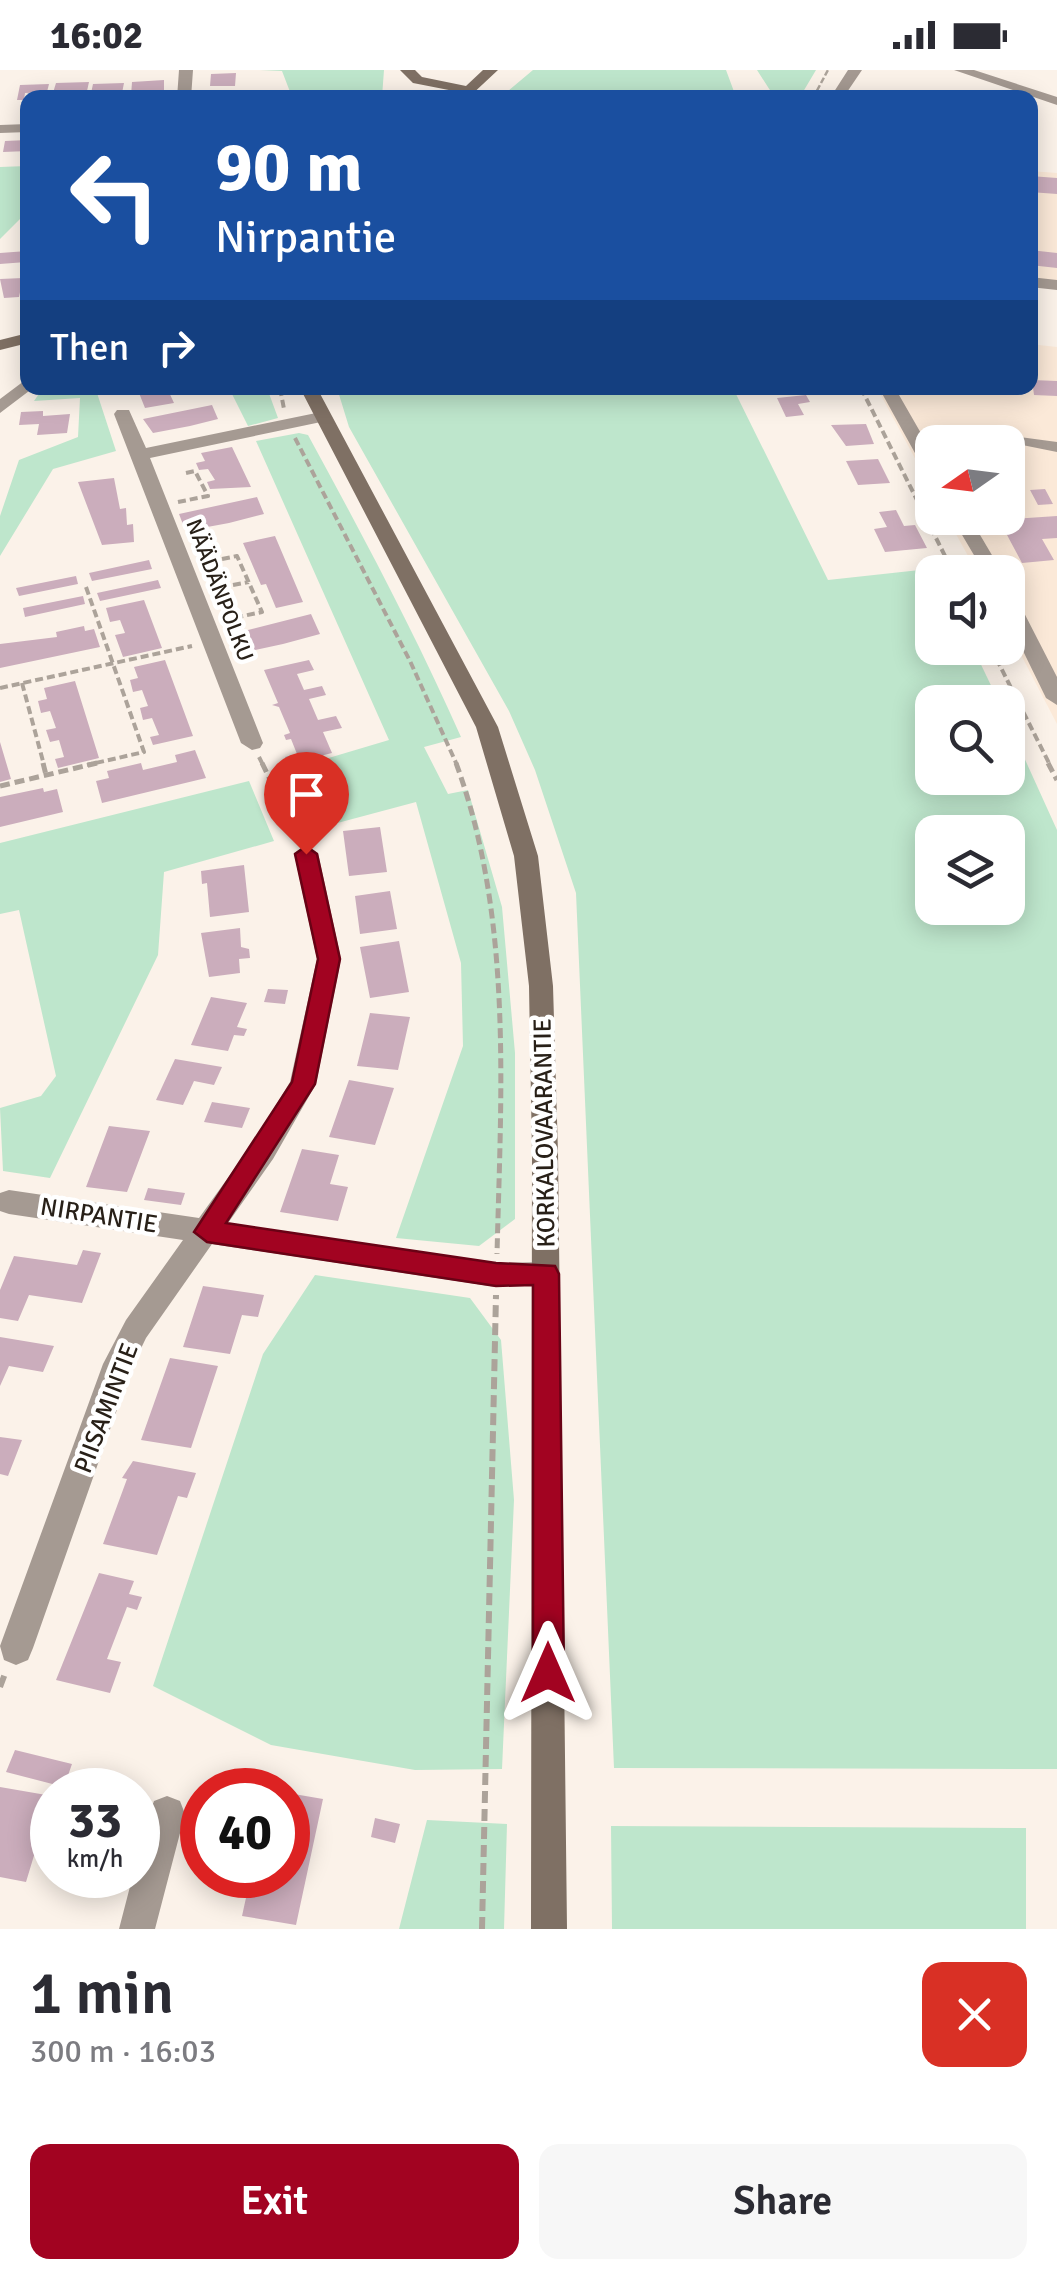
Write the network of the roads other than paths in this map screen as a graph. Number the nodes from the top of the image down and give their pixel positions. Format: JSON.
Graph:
{"nodes":[{"id":1,"x":408,"y":70,"type":"edge"},
{"id":2,"x":491,"y":70,"type":"edge"},
{"id":3,"x":961,"y":70,"type":"edge"},
{"id":4,"x":451,"y":90,"type":"edge"},
{"id":5,"x":468,"y":90,"type":"edge"},
{"id":6,"x":1025,"y":90,"type":"edge"},
{"id":7,"x":20,"y":390,"type":"edge"},
{"id":8,"x":311,"y":395,"type":"edge"},
{"id":9,"x":891,"y":395,"type":"edge"},
{"id":10,"x":0,"y":408,"type":"edge"},
{"id":11,"x":123,"y":414,"type":"dead end"},
{"id":12,"x":322,"y":417,"type":"junction"},
{"id":13,"x":915,"y":437,"type":"edge"},
{"id":14,"x":1025,"y":442,"type":"edge"},
{"id":15,"x":1057,"y":446,"type":"edge"},
{"id":16,"x":140,"y":455,"type":"junction"},
{"id":17,"x":1025,"y":635,"type":"edge"},
{"id":18,"x":1057,"y":698,"type":"edge"},
{"id":19,"x":252,"y":744,"type":"road end"},
{"id":20,"x":306,"y":854,"type":"road end"},
{"id":21,"x":9,"y":1202,"type":"dead end"},
{"id":22,"x":207,"y":1232,"type":"junction"},
{"id":23,"x":546,"y":1274,"type":"junction"},
{"id":24,"x":16,"y":1648,"type":"dead end"},
{"id":25,"x":167,"y":1814,"type":"dead end"},
{"id":26,"x":137,"y":1929,"type":"edge"},
{"id":27,"x":549,"y":1929,"type":"edge"}],
"edges":[{"from":1,"to":4,"type":"street"},
{"from":2,"to":5,"type":"street"},
{"from":3,"to":6,"type":"street"},
{"from":7,"to":10,"type":"street"},
{"from":8,"to":12,"type":"street","name":"KORKALOVAARANTIE"},
{"from":9,"to":13,"type":"street"},
{"from":11,"to":16,"type":"street","name":"NÄÄDÄNPOLKU"},
{"from":12,"to":16,"type":"street"},
{"from":12,"to":23,"type":"street","name":"KORKALOVAARANTIE"},
{"from":14,"to":15,"type":"street"},
{"from":16,"to":19,"type":"street","name":"NÄÄDÄNPOLKU"},
{"from":17,"to":18,"type":"street"},
{"from":20,"to":22,"type":"street","name":"PIISAMINTIE"},
{"from":21,"to":22,"type":"street","name":"NIRPANTIE"},
{"from":22,"to":23,"type":"street","name":"NIRPANTIE"},
{"from":22,"to":24,"type":"street","name":"PIISAMINTIE"},
{"from":23,"to":27,"type":"street","name":"KORKALOVAARANTIE"},
{"from":25,"to":26,"type":"street"}]}
